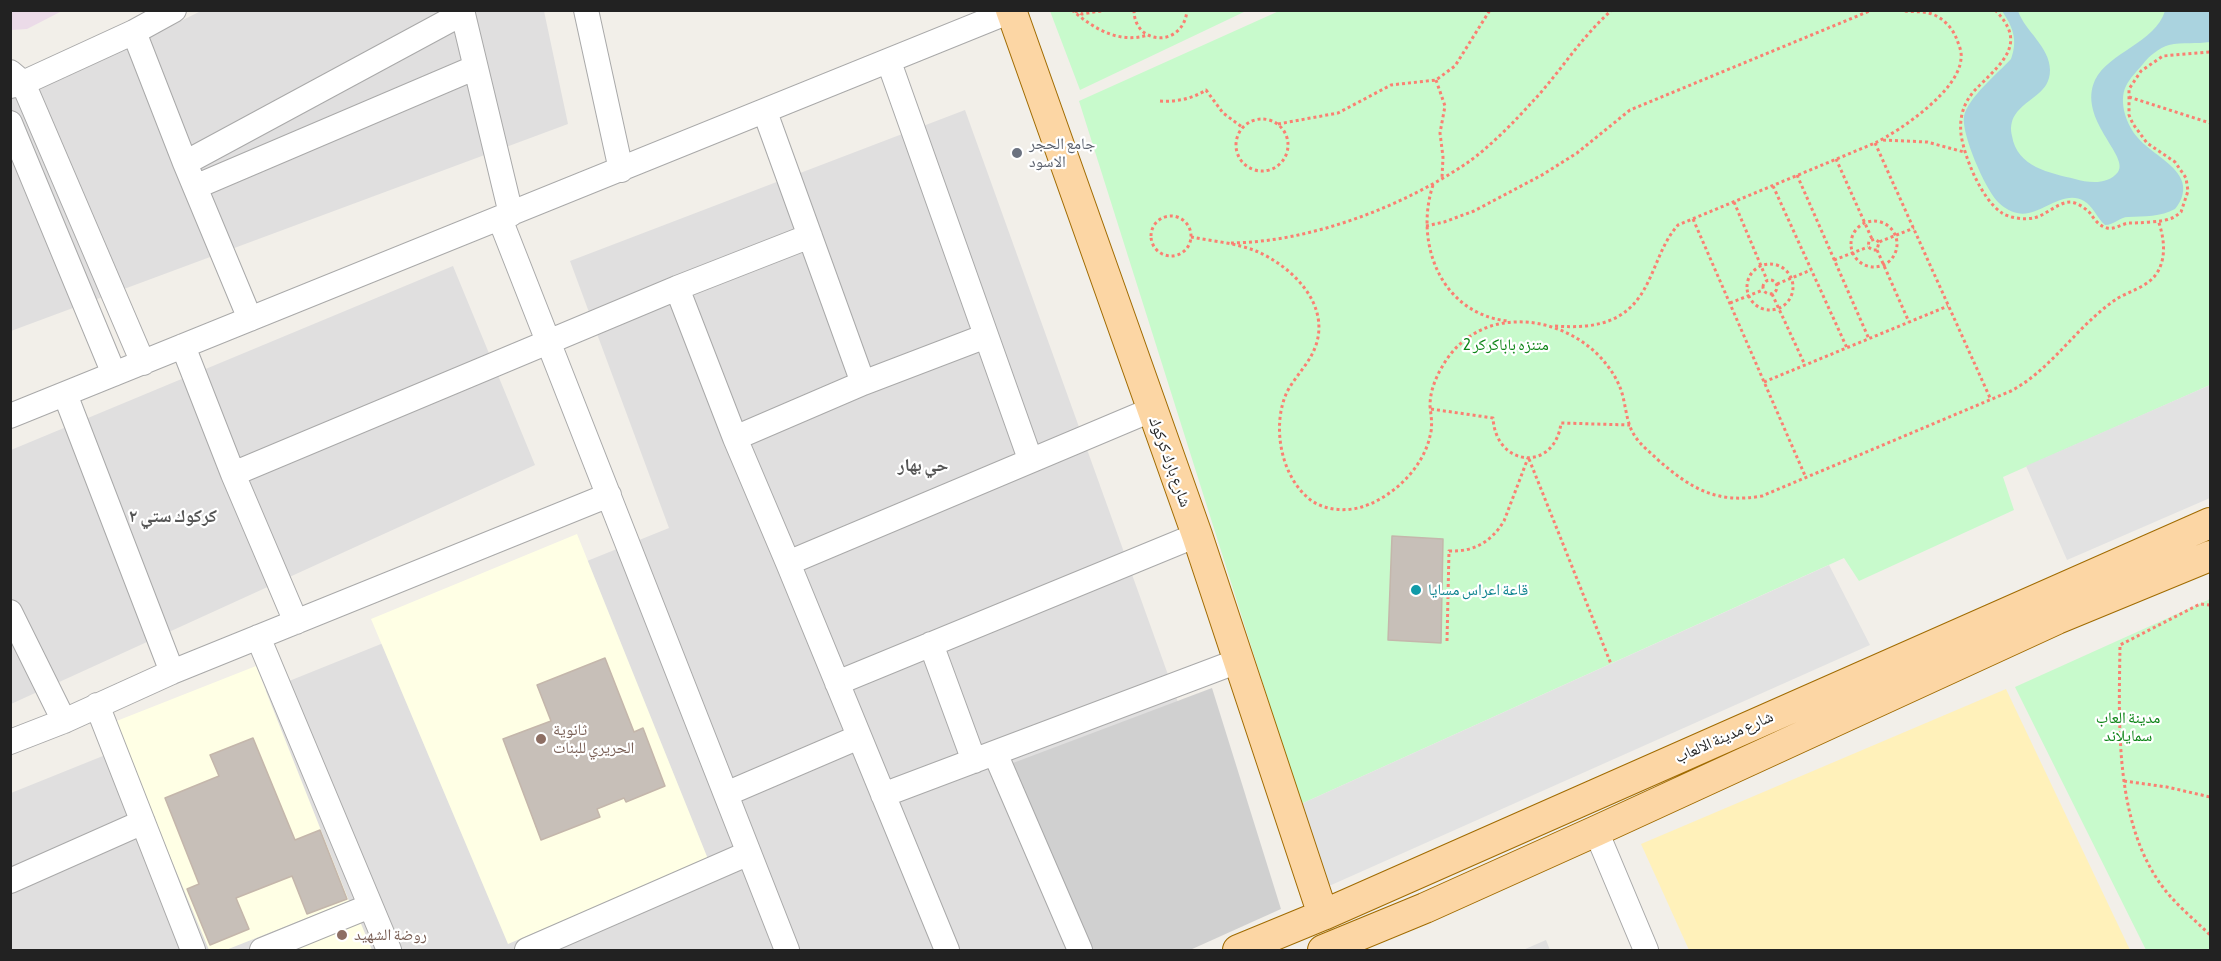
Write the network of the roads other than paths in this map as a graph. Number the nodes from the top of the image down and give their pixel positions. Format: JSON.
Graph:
{"nodes":[{"id":1,"x":174,"y":10,"type":"edge"},
{"id":2,"x":586,"y":10,"type":"edge"},
{"id":3,"x":1011,"y":11,"type":"edge"},
{"id":4,"x":462,"y":12,"type":"edge"},
{"id":5,"x":134,"y":32,"type":"junction"},
{"id":6,"x":889,"y":62,"type":"junction"},
{"id":7,"x":474,"y":68,"type":"junction"},
{"id":8,"x":15,"y":80,"type":"edge"},
{"id":9,"x":765,"y":112,"type":"junction"},
{"id":10,"x":10,"y":123,"type":"edge"},
{"id":11,"x":185,"y":163,"type":"junction"},
{"id":12,"x":621,"y":170,"type":"junction"},
{"id":13,"x":195,"y":187,"type":"junction"},
{"id":14,"x":506,"y":217,"type":"junction"},
{"id":15,"x":810,"y":236,"type":"junction"},
{"id":16,"x":677,"y":288,"type":"junction"},
{"id":17,"x":250,"y":319,"type":"junction"},
{"id":18,"x":986,"y":336,"type":"junction"},
{"id":19,"x":549,"y":342,"type":"junction"},
{"id":20,"x":183,"y":346,"type":"junction"},
{"id":21,"x":142,"y":363,"type":"junction"},
{"id":22,"x":114,"y":374,"type":"junction"},
{"id":23,"x":863,"y":383,"type":"junction"},
{"id":24,"x":65,"y":394,"type":"junction"},
{"id":25,"x":1151,"y":410,"type":"junction"},
{"id":26,"x":10,"y":416,"type":"edge"},
{"id":27,"x":735,"y":438,"type":"junction"},
{"id":28,"x":1030,"y":459,"type":"junction"},
{"id":29,"x":233,"y":474,"type":"junction"},
{"id":30,"x":609,"y":495,"type":"junction"},
{"id":31,"x":2211,"y":523,"type":"edge"},
{"id":32,"x":1197,"y":535,"type":"junction"},
{"id":33,"x":2211,"y":556,"type":"edge"},
{"id":34,"x":788,"y":563,"type":"junction"},
{"id":35,"x":10,"y":612,"type":"edge"},
{"id":36,"x":296,"y":622,"type":"junction"},
{"id":37,"x":258,"y":637,"type":"junction"},
{"id":38,"x":931,"y":644,"type":"junction"},
{"id":39,"x":1238,"y":661,"type":"junction"},
{"id":40,"x":172,"y":672,"type":"junction"},
{"id":41,"x":837,"y":682,"type":"junction"},
{"id":42,"x":97,"y":705,"type":"junction"},
{"id":43,"x":64,"y":721,"type":"junction"},
{"id":44,"x":859,"y":737,"type":"junction"},
{"id":45,"x":10,"y":742,"type":"edge"},
{"id":46,"x":1710,"y":743,"type":"junction"},
{"id":47,"x":985,"y":757,"type":"junction"},
{"id":48,"x":1725,"y":771,"type":"junction"},
{"id":49,"x":726,"y":794,"type":"junction"},
{"id":50,"x":883,"y":795,"type":"junction"},
{"id":51,"x":143,"y":822,"type":"junction"},
{"id":52,"x":1596,"y":831,"type":"junction"},
{"id":53,"x":749,"y":853,"type":"junction"},
{"id":54,"x":10,"y":881,"type":"edge"},
{"id":55,"x":370,"y":906,"type":"junction"},
{"id":56,"x":1323,"y":915,"type":"junction"},
{"id":57,"x":1638,"y":948,"type":"edge"},
{"id":58,"x":534,"y":949,"type":"edge"},
{"id":59,"x":192,"y":950,"type":"edge"},
{"id":60,"x":261,"y":951,"type":"edge"},
{"id":61,"x":389,"y":951,"type":"edge"},
{"id":62,"x":787,"y":951,"type":"edge"},
{"id":63,"x":947,"y":951,"type":"edge"},
{"id":64,"x":1080,"y":951,"type":"edge"},
{"id":65,"x":1238,"y":951,"type":"edge"},
{"id":66,"x":1323,"y":951,"type":"edge"}],
"edges":[{"from":1,"to":5,"type":"street"},
{"from":2,"to":12,"type":"street"},
{"from":3,"to":6,"type":"street"},
{"from":3,"to":25,"type":"main road","name":"شارع بارك كركوك"},
{"from":4,"to":7,"type":"street"},
{"from":4,"to":11,"type":"street"},
{"from":5,"to":8,"type":"street"},
{"from":5,"to":11,"type":"street"},
{"from":6,"to":9,"type":"street"},
{"from":6,"to":18,"type":"street"},
{"from":7,"to":13,"type":"street"},
{"from":7,"to":14,"type":"street"},
{"from":8,"to":21,"type":"street"},
{"from":9,"to":12,"type":"street"},
{"from":9,"to":15,"type":"street"},
{"from":10,"to":22,"type":"street"},
{"from":11,"to":13,"type":"street"},
{"from":12,"to":14,"type":"street"},
{"from":13,"to":17,"type":"street"},
{"from":14,"to":17,"type":"street"},
{"from":14,"to":19,"type":"street"},
{"from":15,"to":16,"type":"street"},
{"from":15,"to":23,"type":"street"},
{"from":16,"to":19,"type":"street"},
{"from":16,"to":27,"type":"street"},
{"from":17,"to":20,"type":"street"},
{"from":18,"to":23,"type":"street"},
{"from":18,"to":28,"type":"street"},
{"from":19,"to":29,"type":"street"},
{"from":19,"to":30,"type":"street"},
{"from":20,"to":21,"type":"street"},
{"from":20,"to":29,"type":"street"},
{"from":21,"to":22,"type":"street"},
{"from":22,"to":24,"type":"street"},
{"from":23,"to":27,"type":"street"},
{"from":24,"to":26,"type":"street"},
{"from":24,"to":40,"type":"street"},
{"from":25,"to":28,"type":"street"},
{"from":25,"to":32,"type":"main road","name":"شارع بارك كركوك"},
{"from":27,"to":34,"type":"street"},
{"from":28,"to":34,"type":"street"},
{"from":29,"to":36,"type":"street"},
{"from":30,"to":36,"type":"street"},
{"from":30,"to":49,"type":"street"},
{"from":31,"to":46,"type":"main road","name":"شارع مدينة الالعاب"},
{"from":32,"to":38,"type":"street"},
{"from":32,"to":39,"type":"main road","name":"شارع بارك كركوك"},
{"from":33,"to":48,"type":"main road","name":"شارع مدينة الالعاب"},
{"from":34,"to":41,"type":"street"},
{"from":35,"to":43,"type":"street"},
{"from":36,"to":37,"type":"street"},
{"from":37,"to":40,"type":"street"},
{"from":37,"to":55,"type":"street"},
{"from":38,"to":41,"type":"street"},
{"from":38,"to":47,"type":"street"},
{"from":39,"to":47,"type":"street"},
{"from":39,"to":56,"type":"main road","name":"شارع بارك كركوك"},
{"from":40,"to":42,"type":"street"},
{"from":41,"to":44,"type":"street"},
{"from":42,"to":43,"type":"street"},
{"from":42,"to":51,"type":"street"},
{"from":43,"to":45,"type":"street"},
{"from":44,"to":49,"type":"street"},
{"from":44,"to":50,"type":"street"},
{"from":46,"to":48,"type":"main road"},
{"from":46,"to":56,"type":"main road","name":"شارع مدينة الالعاب"},
{"from":47,"to":50,"type":"street"},
{"from":47,"to":64,"type":"street"},
{"from":48,"to":52,"type":"main road","name":"شارع مدينة الالعاب"},
{"from":49,"to":53,"type":"street"},
{"from":50,"to":63,"type":"street"},
{"from":51,"to":54,"type":"street"},
{"from":51,"to":59,"type":"street"},
{"from":52,"to":57,"type":"street"},
{"from":52,"to":66,"type":"main road","name":"شارع مدينة الالعاب"},
{"from":53,"to":58,"type":"street"},
{"from":53,"to":62,"type":"street"},
{"from":55,"to":60,"type":"street"},
{"from":55,"to":61,"type":"street"},
{"from":56,"to":65,"type":"main road","name":"شارع مدينة الالعاب"}]}
